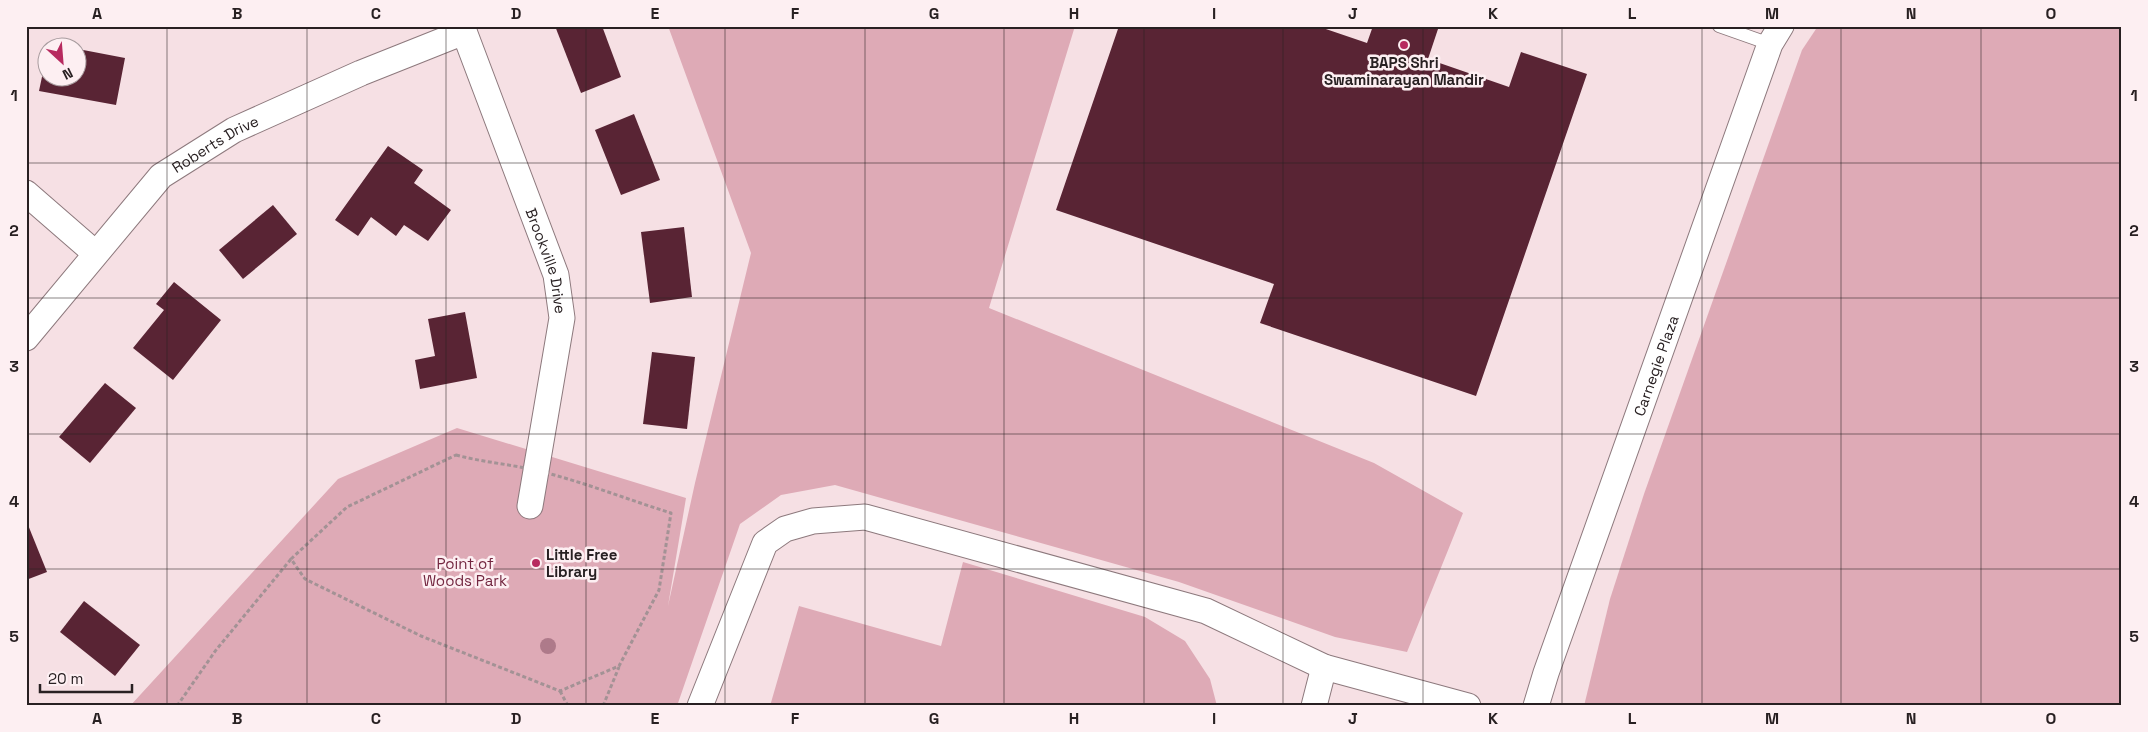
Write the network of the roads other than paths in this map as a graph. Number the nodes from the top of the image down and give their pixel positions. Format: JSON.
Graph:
{"nodes":[{"id":1,"x":1719,"y":26,"type":"edge"},
{"id":2,"x":463,"y":29,"type":"edge"},
{"id":3,"x":1775,"y":35,"type":"edge"},
{"id":4,"x":26,"y":192,"type":"edge"},
{"id":5,"x":95,"y":253,"type":"junction"},
{"id":6,"x":26,"y":338,"type":"edge"},
{"id":7,"x":530,"y":506,"type":"dead end"},
{"id":8,"x":1324,"y":667,"type":"junction"},
{"id":9,"x":700,"y":706,"type":"edge"},
{"id":10,"x":1314,"y":706,"type":"edge"},
{"id":11,"x":1468,"y":706,"type":"edge"},
{"id":12,"x":1536,"y":706,"type":"edge"}],
"edges":[{"from":1,"to":3,"type":"lane"},
{"from":2,"to":5,"type":"street","name":"Roberts Drive"},
{"from":2,"to":7,"type":"street","name":"Brookville Drive"},
{"from":3,"to":12,"type":"street","name":"Carnegie Plaza"},
{"from":4,"to":5,"type":"street"},
{"from":5,"to":6,"type":"street","name":"Roberts Drive"},
{"from":8,"to":9,"type":"street"},
{"from":8,"to":10,"type":"street"},
{"from":8,"to":11,"type":"street"}]}
